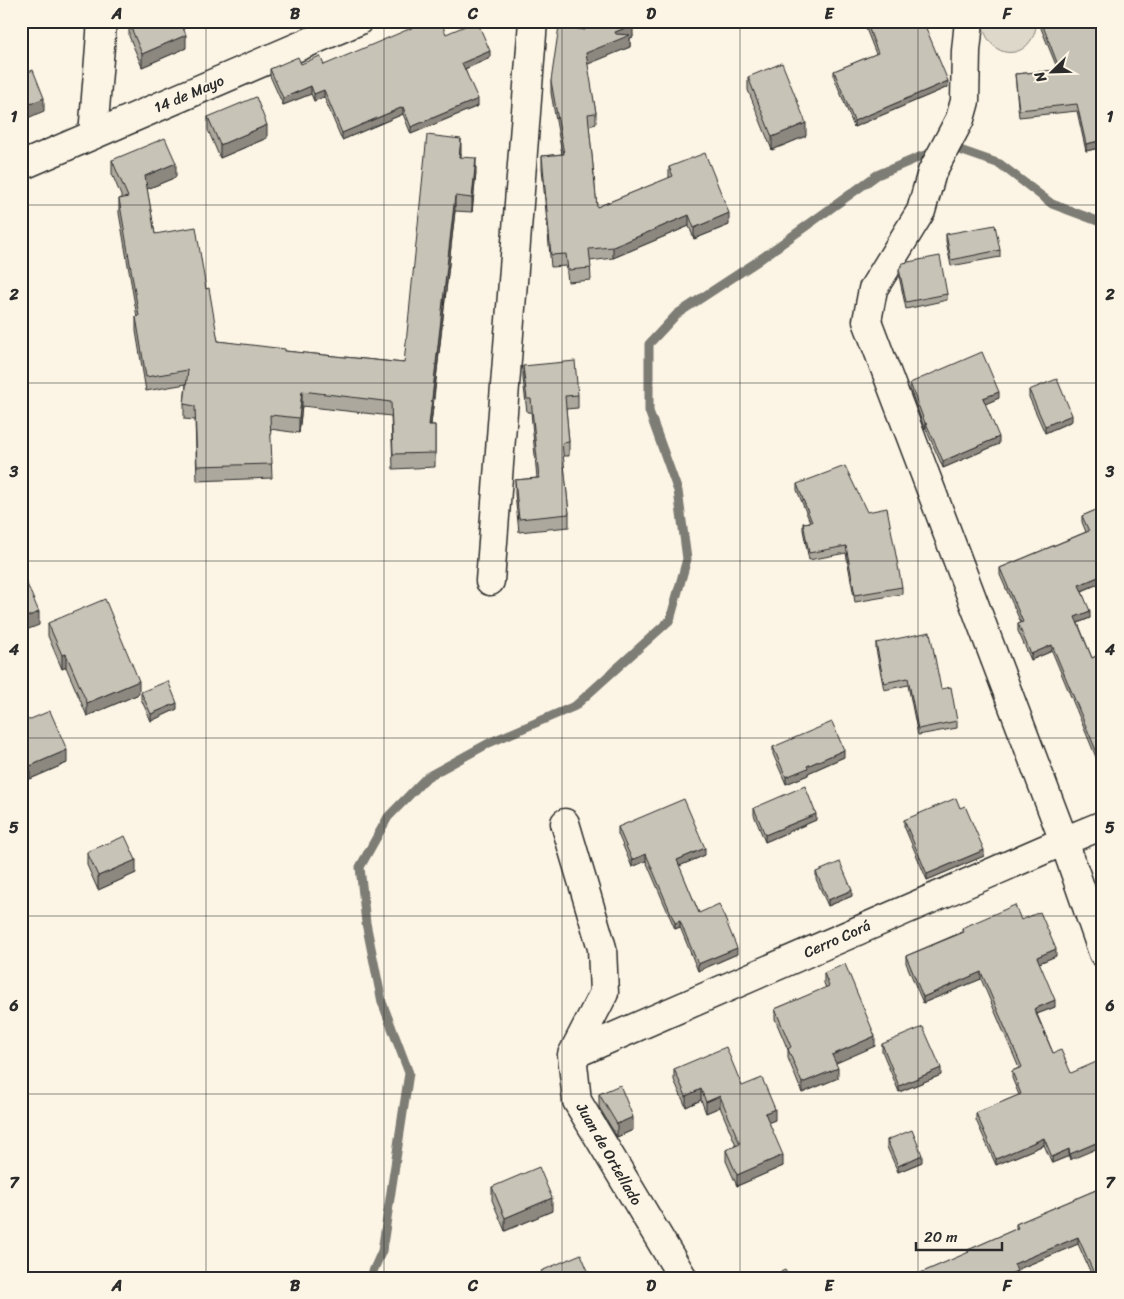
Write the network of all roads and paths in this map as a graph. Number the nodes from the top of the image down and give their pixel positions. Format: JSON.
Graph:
{"nodes":[{"id":1,"x":102,"y":21,"type":"edge"},
{"id":2,"x":358,"y":21,"type":"edge"},
{"id":3,"x":533,"y":21,"type":"edge"},
{"id":4,"x":969,"y":21,"type":"edge"},
{"id":5,"x":93,"y":135,"type":"junction"},
{"id":6,"x":21,"y":166,"type":"edge"},
{"id":7,"x":490,"y":581,"type":"dead end"},
{"id":8,"x":565,"y":823,"type":"dead end"},
{"id":9,"x":1103,"y":825,"type":"edge"},
{"id":10,"x":1064,"y":841,"type":"junction"},
{"id":11,"x":1103,"y":953,"type":"edge"},
{"id":12,"x":572,"y":1055,"type":"junction"},
{"id":13,"x":683,"y":1278,"type":"edge"}],
"edges":[{"from":1,"to":5,"type":"street"},
{"from":2,"to":5,"type":"street","name":"14 de Mayo"},
{"from":3,"to":7,"type":"street"},
{"from":4,"to":10,"type":"street"},
{"from":5,"to":6,"type":"street","name":"14 de Mayo"},
{"from":8,"to":12,"type":"street"},
{"from":9,"to":10,"type":"street","name":"Cerro Corá"},
{"from":10,"to":11,"type":"street"},
{"from":10,"to":12,"type":"street","name":"Cerro Corá"},
{"from":12,"to":13,"type":"street","name":"Juan de Ortellado"}]}
